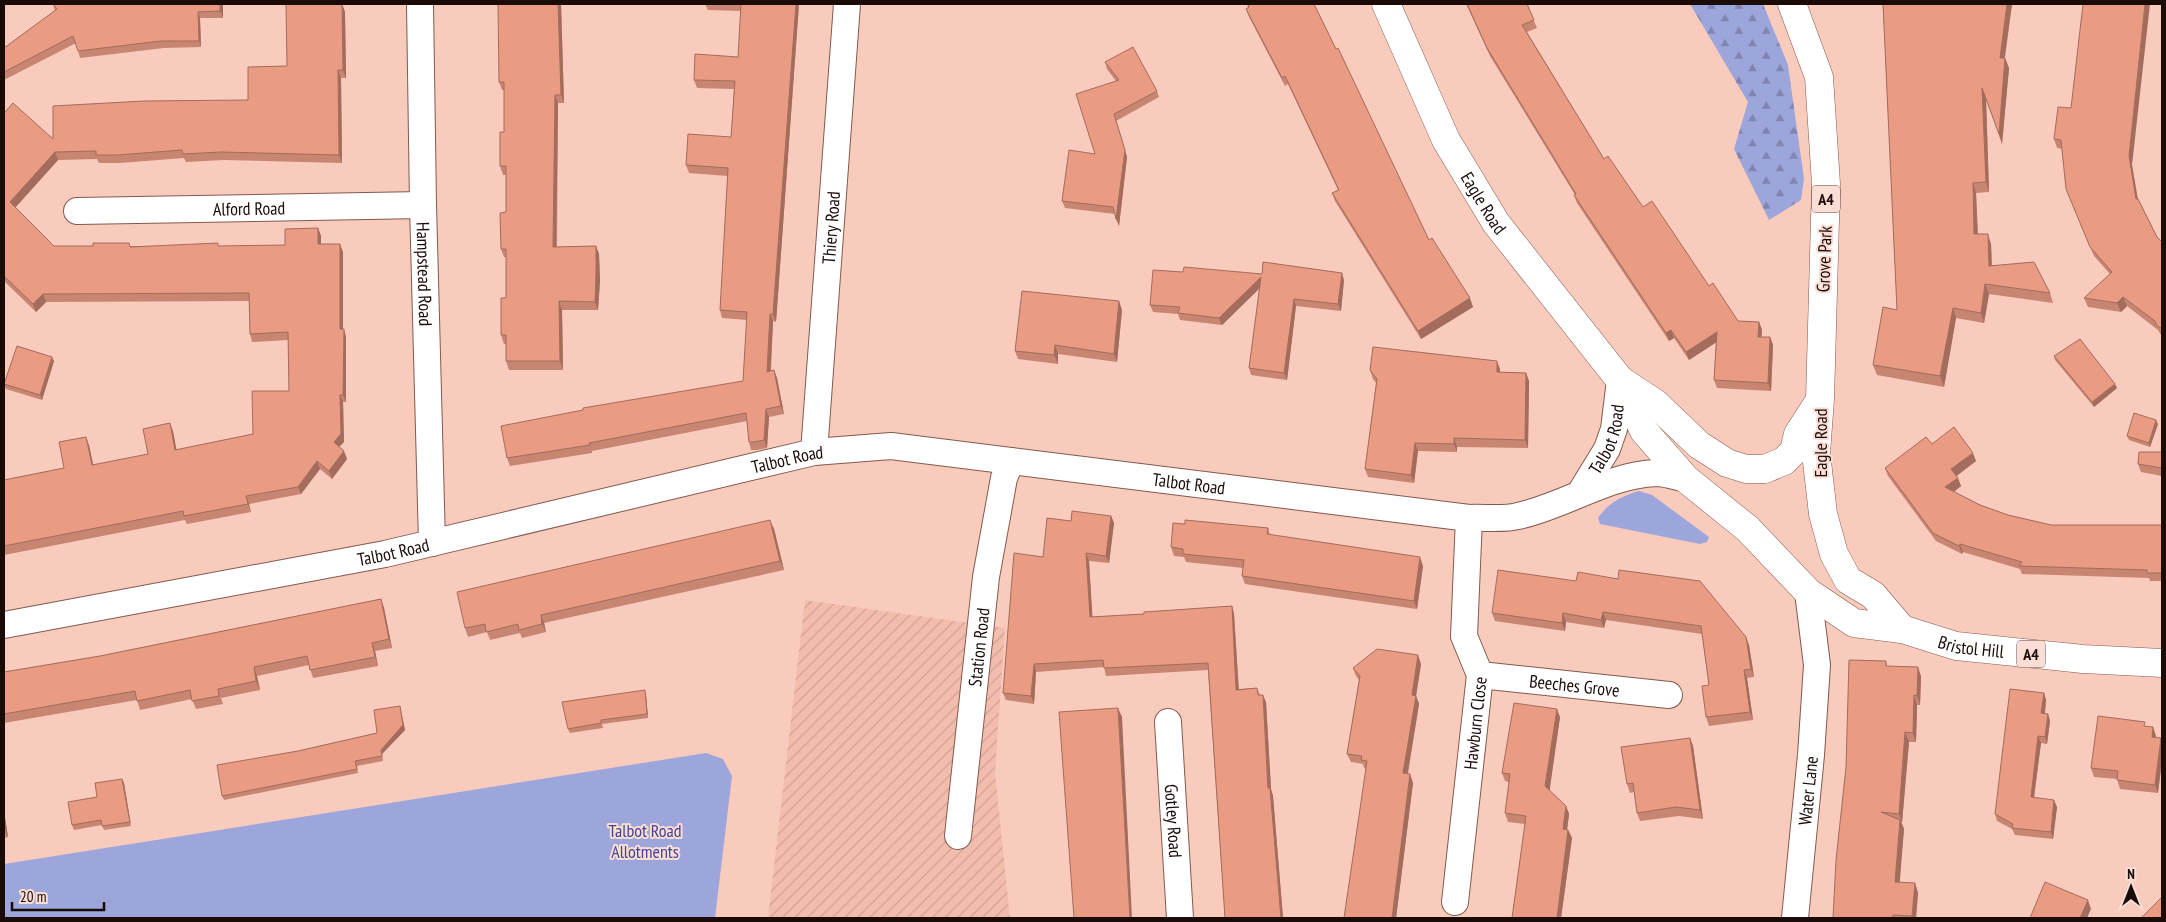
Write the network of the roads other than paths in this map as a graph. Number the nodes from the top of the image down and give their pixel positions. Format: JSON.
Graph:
{"nodes":[{"id":1,"x":420,"y":4,"type":"edge"},
{"id":2,"x":847,"y":4,"type":"edge"},
{"id":3,"x":1386,"y":4,"type":"edge"},
{"id":4,"x":1792,"y":4,"type":"edge"},
{"id":5,"x":423,"y":205,"type":"junction"},
{"id":6,"x":77,"y":211,"type":"dead end"},
{"id":7,"x":1620,"y":380,"type":"junction"},
{"id":8,"x":1820,"y":399,"type":"junction"},
{"id":9,"x":814,"y":452,"type":"junction"},
{"id":10,"x":1011,"y":461,"type":"junction"},
{"id":11,"x":1686,"y":479,"type":"junction"},
{"id":12,"x":1580,"y":493,"type":"junction"},
{"id":13,"x":1469,"y":518,"type":"junction"},
{"id":14,"x":432,"y":543,"type":"junction"},
{"id":15,"x":1848,"y":580,"type":"junction"},
{"id":16,"x":1808,"y":592,"type":"junction"},
{"id":17,"x":1832,"y":610,"type":"junction"},
{"id":18,"x":4,"y":625,"type":"edge"},
{"id":19,"x":1902,"y":629,"type":"junction"},
{"id":20,"x":2162,"y":663,"type":"edge"},
{"id":21,"x":1817,"y":665,"type":"junction"},
{"id":22,"x":1480,"y":675,"type":"junction"},
{"id":23,"x":1669,"y":695,"type":"dead end"},
{"id":24,"x":1168,"y":722,"type":"dead end"},
{"id":25,"x":958,"y":836,"type":"dead end"},
{"id":26,"x":1455,"y":902,"type":"dead end"},
{"id":27,"x":1180,"y":918,"type":"edge"},
{"id":28,"x":1795,"y":918,"type":"edge"}],
"edges":[{"from":1,"to":5,"type":"street","name":"Hampstead Road"},
{"from":2,"to":9,"type":"street","name":"Thiery Road"},
{"from":3,"to":7,"type":"highway","name":"Eagle Road","number":"A4"},
{"from":4,"to":8,"type":"highway","name":"Grove Park","number":"A4"},
{"from":5,"to":6,"type":"street","name":"Alford Road"},
{"from":5,"to":14,"type":"street","name":"Hampstead Road"},
{"from":7,"to":8,"type":"highway","name":"Eagle Road","number":"A4"},
{"from":7,"to":11,"type":"highway","name":"Eagle Road","number":"A4"},
{"from":7,"to":12,"type":"street","name":"Talbot Road"},
{"from":8,"to":15,"type":"highway","name":"Eagle Road","number":"A4"},
{"from":9,"to":10,"type":"street","name":"Talbot Road"},
{"from":9,"to":14,"type":"street","name":"Talbot Road"},
{"from":10,"to":13,"type":"street","name":"Talbot Road"},
{"from":10,"to":25,"type":"street","name":"Station Road"},
{"from":11,"to":12,"type":"street","name":"Talbot Road"},
{"from":11,"to":16,"type":"highway","name":"Eagle Road","number":"A4"},
{"from":12,"to":13,"type":"street","name":"Talbot Road"},
{"from":13,"to":22,"type":"street","name":"Hawburn Close"},
{"from":14,"to":18,"type":"street","name":"Talbot Road"},
{"from":15,"to":17,"type":"street","name":"Water Lane"},
{"from":15,"to":19,"type":"highway","number":"A4"},
{"from":16,"to":17,"type":"highway","name":"Eagle Road","number":"A4"},
{"from":16,"to":21,"type":"street","name":"Water Lane"},
{"from":17,"to":19,"type":"highway","name":"Bristol Hill","number":"A4"},
{"from":17,"to":21,"type":"street","name":"Water Lane"},
{"from":19,"to":20,"type":"highway","name":"Bristol Hill","number":"A4"},
{"from":21,"to":28,"type":"street","name":"Water Lane"},
{"from":22,"to":23,"type":"street","name":"Beeches Grove"},
{"from":22,"to":26,"type":"street","name":"Hawburn Close"},
{"from":24,"to":27,"type":"street","name":"Gotley Road"}]}
